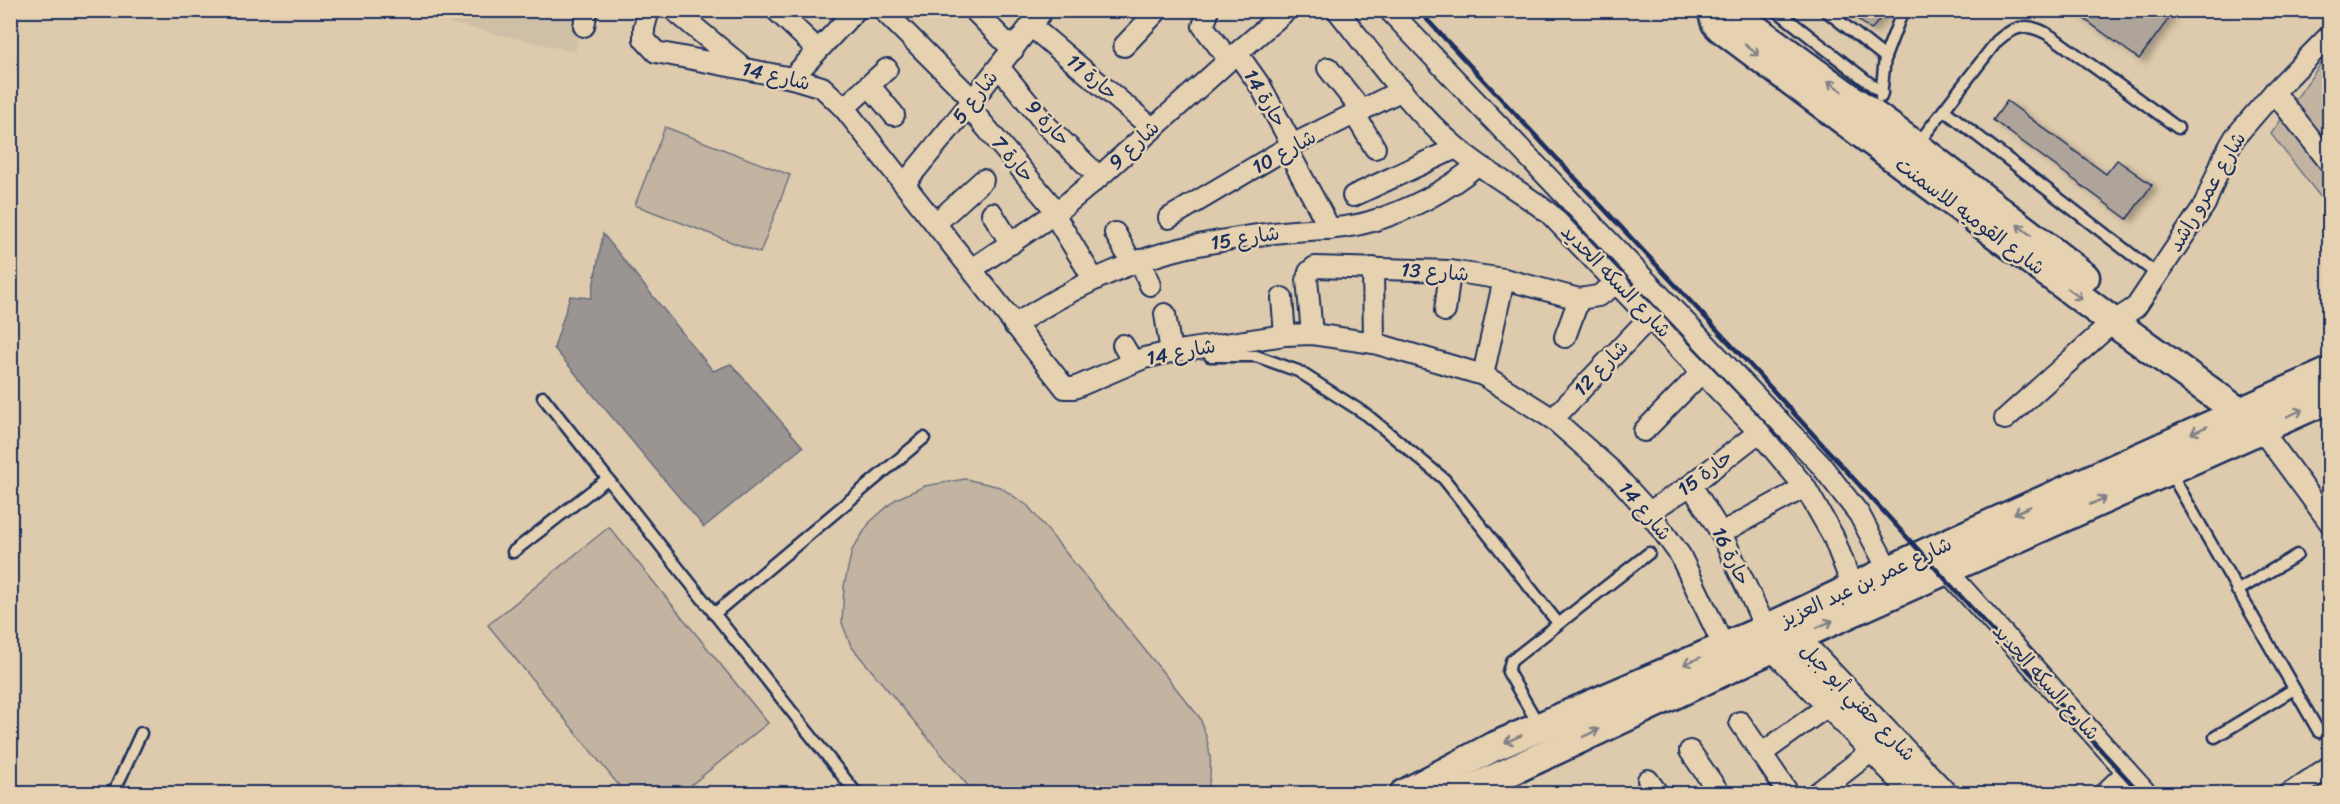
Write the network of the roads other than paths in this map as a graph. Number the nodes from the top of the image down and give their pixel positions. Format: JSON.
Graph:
{"nodes":[{"id":1,"x":649,"y":10,"type":"edge"},
{"id":2,"x":674,"y":10,"type":"edge"},
{"id":3,"x":776,"y":10,"type":"edge"},
{"id":4,"x":856,"y":10,"type":"edge"},
{"id":5,"x":883,"y":10,"type":"edge"},
{"id":6,"x":974,"y":10,"type":"edge"},
{"id":7,"x":1043,"y":10,"type":"edge"},
{"id":8,"x":1158,"y":10,"type":"edge"},
{"id":9,"x":1203,"y":10,"type":"edge"},
{"id":10,"x":1287,"y":10,"type":"edge"},
{"id":11,"x":1337,"y":10,"type":"edge"},
{"id":12,"x":1389,"y":10,"type":"edge"},
{"id":13,"x":1712,"y":10,"type":"edge"},
{"id":14,"x":1727,"y":10,"type":"edge"},
{"id":15,"x":1776,"y":10,"type":"edge"},
{"id":16,"x":1825,"y":10,"type":"edge"},
{"id":17,"x":1903,"y":10,"type":"edge"},
{"id":18,"x":1031,"y":26,"type":"junction"},
{"id":19,"x":2330,"y":35,"type":"edge"},
{"id":20,"x":1124,"y":46,"type":"dead end"},
{"id":21,"x":818,"y":50,"type":"junction"},
{"id":22,"x":1013,"y":50,"type":"junction"},
{"id":23,"x":1233,"y":56,"type":"junction"},
{"id":24,"x":1886,"y":57,"type":"junction"},
{"id":25,"x":742,"y":67,"type":"junction"},
{"id":26,"x":999,"y":67,"type":"junction"},
{"id":27,"x":1328,"y":68,"type":"dead end"},
{"id":28,"x":887,"y":69,"type":"dead end"},
{"id":29,"x":792,"y":78,"type":"junction"},
{"id":30,"x":869,"y":85,"type":"junction"},
{"id":31,"x":1402,"y":90,"type":"junction"},
{"id":32,"x":2274,"y":92,"type":"junction"},
{"id":33,"x":971,"y":103,"type":"junction"},
{"id":34,"x":844,"y":108,"type":"junction"},
{"id":35,"x":1944,"y":110,"type":"junction"},
{"id":36,"x":1359,"y":113,"type":"junction"},
{"id":37,"x":1872,"y":114,"type":"junction"},
{"id":38,"x":894,"y":115,"type":"dead end"},
{"id":39,"x":1152,"y":128,"type":"junction"},
{"id":40,"x":2178,"y":128,"type":"dead end"},
{"id":41,"x":1916,"y":146,"type":"junction"},
{"id":42,"x":1290,"y":147,"type":"junction"},
{"id":43,"x":1375,"y":148,"type":"dead end"},
{"id":44,"x":1456,"y":148,"type":"junction"},
{"id":45,"x":2330,"y":163,"type":"edge"},
{"id":46,"x":1477,"y":165,"type":"junction"},
{"id":47,"x":1099,"y":177,"type":"junction"},
{"id":48,"x":983,"y":180,"type":"dead end"},
{"id":49,"x":905,"y":183,"type":"junction"},
{"id":50,"x":1353,"y":196,"type":"dead end"},
{"id":51,"x":992,"y":213,"type":"dead end"},
{"id":52,"x":1055,"y":213,"type":"junction"},
{"id":53,"x":1169,"y":218,"type":"dead end"},
{"id":54,"x":936,"y":223,"type":"junction"},
{"id":55,"x":1330,"y":229,"type":"junction"},
{"id":56,"x":1115,"y":233,"type":"dead end"},
{"id":57,"x":1011,"y":244,"type":"junction"},
{"id":58,"x":1136,"y":261,"type":"junction"},
{"id":59,"x":1373,"y":268,"type":"junction"},
{"id":60,"x":972,"y":269,"type":"junction"},
{"id":61,"x":1450,"y":271,"type":"junction"},
{"id":62,"x":2158,"y":275,"type":"junction"},
{"id":63,"x":1094,"y":279,"type":"junction"},
{"id":64,"x":1504,"y":279,"type":"junction"},
{"id":65,"x":1618,"y":283,"type":"junction"},
{"id":66,"x":1150,"y":285,"type":"dead end"},
{"id":67,"x":1282,"y":298,"type":"dead end"},
{"id":68,"x":1579,"y":299,"type":"junction"},
{"id":69,"x":1445,"y":311,"type":"dead end"},
{"id":70,"x":1164,"y":314,"type":"dead end"},
{"id":71,"x":1650,"y":317,"type":"junction"},
{"id":72,"x":2122,"y":317,"type":"junction"},
{"id":73,"x":1014,"y":325,"type":"junction"},
{"id":74,"x":1312,"y":334,"type":"junction"},
{"id":75,"x":1286,"y":335,"type":"junction"},
{"id":76,"x":1565,"y":337,"type":"dead end"},
{"id":77,"x":1374,"y":343,"type":"junction"},
{"id":78,"x":1171,"y":352,"type":"junction"},
{"id":79,"x":1210,"y":356,"type":"dead end"},
{"id":80,"x":1702,"y":372,"type":"junction"},
{"id":81,"x":2330,"y":372,"type":"edge"},
{"id":82,"x":1483,"y":375,"type":"junction"},
{"id":83,"x":543,"y":397,"type":"dead end"},
{"id":84,"x":2330,"y":398,"type":"edge"},
{"id":85,"x":2251,"y":415,"type":"junction"},
{"id":86,"x":1553,"y":419,"type":"junction"},
{"id":87,"x":2005,"y":419,"type":"dead end"},
{"id":88,"x":1644,"y":431,"type":"dead end"},
{"id":89,"x":1759,"y":432,"type":"junction"},
{"id":90,"x":924,"y":438,"type":"dead end"},
{"id":91,"x":2168,"y":470,"type":"junction"},
{"id":92,"x":608,"y":478,"type":"junction"},
{"id":93,"x":1691,"y":485,"type":"junction"},
{"id":94,"x":1804,"y":487,"type":"junction"},
{"id":95,"x":1649,"y":512,"type":"junction"},
{"id":96,"x":2330,"y":523,"type":"edge"},
{"id":97,"x":1721,"y":533,"type":"junction"},
{"id":98,"x":1968,"y":547,"type":"junction"},
{"id":99,"x":513,"y":552,"type":"dead end"},
{"id":100,"x":1649,"y":553,"type":"dead end"},
{"id":101,"x":2297,"y":555,"type":"dead end"},
{"id":102,"x":1946,"y":570,"type":"junction"},
{"id":103,"x":1889,"y":571,"type":"junction"},
{"id":104,"x":1853,"y":588,"type":"junction"},
{"id":105,"x":2237,"y":591,"type":"junction"},
{"id":106,"x":714,"y":614,"type":"junction"},
{"id":107,"x":1558,"y":623,"type":"junction"},
{"id":108,"x":1778,"y":638,"type":"junction"},
{"id":109,"x":1724,"y":647,"type":"junction"},
{"id":110,"x":2294,"y":689,"type":"junction"},
{"id":111,"x":1829,"y":705,"type":"junction"},
{"id":112,"x":1740,"y":722,"type":"dead end"},
{"id":113,"x":1540,"y":727,"type":"junction"},
{"id":114,"x":2319,"y":732,"type":"dead end"},
{"id":115,"x":141,"y":733,"type":"dead end"},
{"id":116,"x":2215,"y":737,"type":"dead end"},
{"id":117,"x":1873,"y":750,"type":"junction"},
{"id":118,"x":1690,"y":751,"type":"dead end"},
{"id":119,"x":1761,"y":754,"type":"junction"},
{"id":120,"x":2330,"y":766,"type":"edge"},
{"id":121,"x":2127,"y":772,"type":"junction"},
{"id":122,"x":1475,"y":790,"type":"edge"},
{"id":123,"x":1908,"y":791,"type":"edge"},
{"id":124,"x":113,"y":794,"type":"edge"},
{"id":125,"x":856,"y":794,"type":"edge"},
{"id":126,"x":1404,"y":794,"type":"edge"},
{"id":127,"x":1720,"y":794,"type":"edge"},
{"id":128,"x":1789,"y":794,"type":"edge"},
{"id":129,"x":1816,"y":794,"type":"edge"},
{"id":130,"x":1945,"y":794,"type":"edge"},
{"id":131,"x":2104,"y":794,"type":"edge"},
{"id":132,"x":2147,"y":794,"type":"edge"},
{"id":133,"x":2289,"y":794,"type":"edge"}],
"edges":[{"from":1,"to":25,"type":"street","name":"شارع 14"},
{"from":2,"to":25,"type":"street"},
{"from":3,"to":21,"type":"street"},
{"from":4,"to":21,"type":"street"},
{"from":5,"to":33,"type":"street","name":"حارة 7"},
{"from":6,"to":22,"type":"street"},
{"from":7,"to":18,"type":"street","name":"شارع 5"},
{"from":8,"to":20,"type":"street"},
{"from":9,"to":23,"type":"street","name":"حارة 14"},
{"from":10,"to":23,"type":"street","name":"شارع 9"},
{"from":11,"to":31,"type":"street","name":"شارع السكه الحديد"},
{"from":12,"to":103,"type":"street","name":"شارع السكه الحديد"},
{"from":13,"to":37,"type":"main road","name":"شارع القوميه للاسمنت","one_way":true},
{"from":37,"to":14,"type":"main road","name":"شارع القوميه للاسمنت","one_way":true},
{"from":15,"to":37,"type":"lane"},
{"from":16,"to":24,"type":"lane"},
{"from":17,"to":24,"type":"lane"},
{"from":18,"to":22,"type":"street","name":"شارع 5"},
{"from":18,"to":39,"type":"street","name":"حارة 11"},
{"from":19,"to":32,"type":"street","name":"شارع عمرو راشد"},
{"from":21,"to":29,"type":"street"},
{"from":22,"to":26,"type":"street","name":"شارع 5"},
{"from":23,"to":39,"type":"street","name":"شارع 9"},
{"from":23,"to":42,"type":"street","name":"حارة 14"},
{"from":24,"to":37,"type":"lane"},
{"from":25,"to":29,"type":"street","name":"شارع 14"},
{"from":26,"to":33,"type":"street","name":"شارع 5"},
{"from":26,"to":47,"type":"street","name":"حارة 9"},
{"from":27,"to":36,"type":"street"},
{"from":28,"to":30,"type":"street"},
{"from":29,"to":34,"type":"street","name":"شارع 14"},
{"from":30,"to":34,"type":"street"},
{"from":30,"to":38,"type":"street"},
{"from":31,"to":36,"type":"street","name":"شارع 10"},
{"from":31,"to":44,"type":"street","name":"شارع السكه الحديد"},
{"from":32,"to":45,"type":"street"},
{"from":32,"to":62,"type":"street","name":"شارع عمرو راشد"},
{"from":33,"to":49,"type":"street","name":"شارع 5"},
{"from":33,"to":52,"type":"street","name":"حارة 7"},
{"from":34,"to":49,"type":"street","name":"شارع 14"},
{"from":35,"to":40,"type":"lane"},
{"from":35,"to":41,"type":"lane"},
{"from":35,"to":62,"type":"lane"},
{"from":36,"to":42,"type":"street","name":"شارع 10"},
{"from":36,"to":43,"type":"street"},
{"from":37,"to":41,"type":"main road","name":"شارع القوميه للاسمنت"},
{"from":37,"to":72,"type":"main road","name":"شارع القوميه للاسمنت","one_way":true},
{"from":39,"to":47,"type":"street","name":"شارع 9"},
{"from":72,"to":41,"type":"main road","name":"شارع القوميه للاسمنت","one_way":true},
{"from":42,"to":53,"type":"street","name":"شارع 10"},
{"from":42,"to":55,"type":"street","name":"حارة 14"},
{"from":44,"to":46,"type":"street","name":"شارع السكه الحديد"},
{"from":44,"to":50,"type":"street"},
{"from":46,"to":55,"type":"street","name":"شارع 15"},
{"from":46,"to":65,"type":"street","name":"شارع السكه الحديد"},
{"from":47,"to":52,"type":"street","name":"شارع 9"},
{"from":48,"to":54,"type":"street"},
{"from":49,"to":54,"type":"street","name":"شارع 14"},
{"from":51,"to":57,"type":"street"},
{"from":52,"to":57,"type":"street","name":"شارع 9"},
{"from":52,"to":63,"type":"street","name":"حارة 7"},
{"from":54,"to":60,"type":"street","name":"شارع 14"},
{"from":55,"to":58,"type":"street","name":"شارع 15"},
{"from":56,"to":58,"type":"street"},
{"from":57,"to":60,"type":"street","name":"شارع 9"},
{"from":58,"to":63,"type":"street","name":"شارع 15"},
{"from":58,"to":66,"type":"street"},
{"from":59,"to":61,"type":"street","name":"شارع 13"},
{"from":59,"to":74,"type":"street","name":"شارع 13"},
{"from":59,"to":77,"type":"street"},
{"from":60,"to":73,"type":"street","name":"شارع 14"},
{"from":61,"to":64,"type":"street","name":"شارع 13"},
{"from":61,"to":69,"type":"street"},
{"from":62,"to":72,"type":"street","name":"شارع عمرو راشد"},
{"from":63,"to":73,"type":"street","name":"شارع 15"},
{"from":64,"to":68,"type":"street","name":"شارع 13"},
{"from":64,"to":82,"type":"street"},
{"from":65,"to":68,"type":"street"},
{"from":65,"to":71,"type":"street","name":"شارع السكه الحديد"},
{"from":67,"to":75,"type":"street"},
{"from":68,"to":76,"type":"street"},
{"from":70,"to":78,"type":"street"},
{"from":71,"to":80,"type":"street","name":"شارع السكه الحديد"},
{"from":71,"to":86,"type":"street","name":"شارع 12"},
{"from":72,"to":85,"type":"main road","name":"شارع القوميه للاسمنت"},
{"from":72,"to":87,"type":"street","name":"شارع عمرو راشد"},
{"from":73,"to":78,"type":"street","name":"شارع 14"},
{"from":74,"to":75,"type":"street","name":"شارع 14"},
{"from":74,"to":77,"type":"street","name":"شارع 14"},
{"from":75,"to":78,"type":"street","name":"شارع 14"},
{"from":77,"to":82,"type":"street","name":"شارع 14"},
{"from":79,"to":107,"type":"lane"},
{"from":80,"to":88,"type":"street"},
{"from":80,"to":89,"type":"street","name":"شارع السكه الحديد"},
{"from":81,"to":85,"type":"main road","name":"شارع عمر بن عبد العزيز"},
{"from":82,"to":86,"type":"street","name":"شارع 14"},
{"from":83,"to":92,"type":"lane"},
{"from":85,"to":84,"type":"main road","name":"شارع عمر بن عبد العزيز","one_way":true},
{"from":85,"to":91,"type":"main road","name":"شارع عمر بن عبد العزيز"},
{"from":85,"to":96,"type":"street"},
{"from":85,"to":98,"type":"main road","name":"شارع عمر بن عبد العزيز","one_way":true},
{"from":86,"to":95,"type":"street","name":"شارع 14"},
{"from":89,"to":93,"type":"street","name":"حارة 15"},
{"from":89,"to":94,"type":"street","name":"شارع السكه الحديد"},
{"from":90,"to":106,"type":"lane"},
{"from":98,"to":91,"type":"main road","name":"شارع عمر بن عبد العزيز","one_way":true},
{"from":91,"to":105,"type":"lane"},
{"from":92,"to":99,"type":"lane"},
{"from":92,"to":106,"type":"lane"},
{"from":93,"to":95,"type":"street","name":"حارة 15"},
{"from":93,"to":97,"type":"street","name":"حارة 16"},
{"from":94,"to":97,"type":"street"},
{"from":94,"to":104,"type":"street","name":"شارع السكه الحديد"},
{"from":95,"to":109,"type":"street","name":"شارع 14"},
{"from":97,"to":108,"type":"street","name":"حارة 16"},
{"from":98,"to":102,"type":"main road","name":"شارع عمر بن عبد العزيز"},
{"from":98,"to":103,"type":"main road","name":"شارع عمر بن عبد العزيز"},
{"from":100,"to":107,"type":"lane"},
{"from":101,"to":105,"type":"lane"},
{"from":108,"to":102,"type":"main road","name":"شارع عمر بن عبد العزيز","one_way":true},
{"from":102,"to":121,"type":"street","name":"شارع السكه الحديد"},
{"from":103,"to":104,"type":"main road","name":"شارع عمر بن عبد العزيز"},
{"from":104,"to":108,"type":"main road","name":"شارع عمر بن عبد العزيز"},
{"from":105,"to":110,"type":"lane"},
{"from":106,"to":125,"type":"lane"},
{"from":107,"to":113,"type":"lane"},
{"from":108,"to":109,"type":"main road","name":"شارع عمر بن عبد العزيز"},
{"from":108,"to":111,"type":"street","name":"شارع حفني أبو جبل"},
{"from":122,"to":108,"type":"main road","name":"شارع عمر بن عبد العزيز","one_way":true},
{"from":108,"to":130,"type":"street","name":"شارع حفني أبو جبل"},
{"from":109,"to":113,"type":"main road","name":"شارع عمر بن عبد العزيز","one_way":true},
{"from":110,"to":114,"type":"lane"},
{"from":110,"to":116,"type":"lane"},
{"from":111,"to":117,"type":"street","name":"شارع حفني أبو جبل"},
{"from":111,"to":119,"type":"street"},
{"from":112,"to":119,"type":"street"},
{"from":113,"to":126,"type":"main road","name":"شارع عمر بن عبد العزيز","one_way":true},
{"from":115,"to":124,"type":"lane"},
{"from":117,"to":123,"type":"street","name":"شارع حفني أبو جبل"},
{"from":117,"to":129,"type":"street"},
{"from":118,"to":127,"type":"street"},
{"from":119,"to":128,"type":"street"},
{"from":120,"to":133,"type":"street"},
{"from":121,"to":131,"type":"street"},
{"from":121,"to":132,"type":"street","name":"شارع السكه الحديد"}]}
